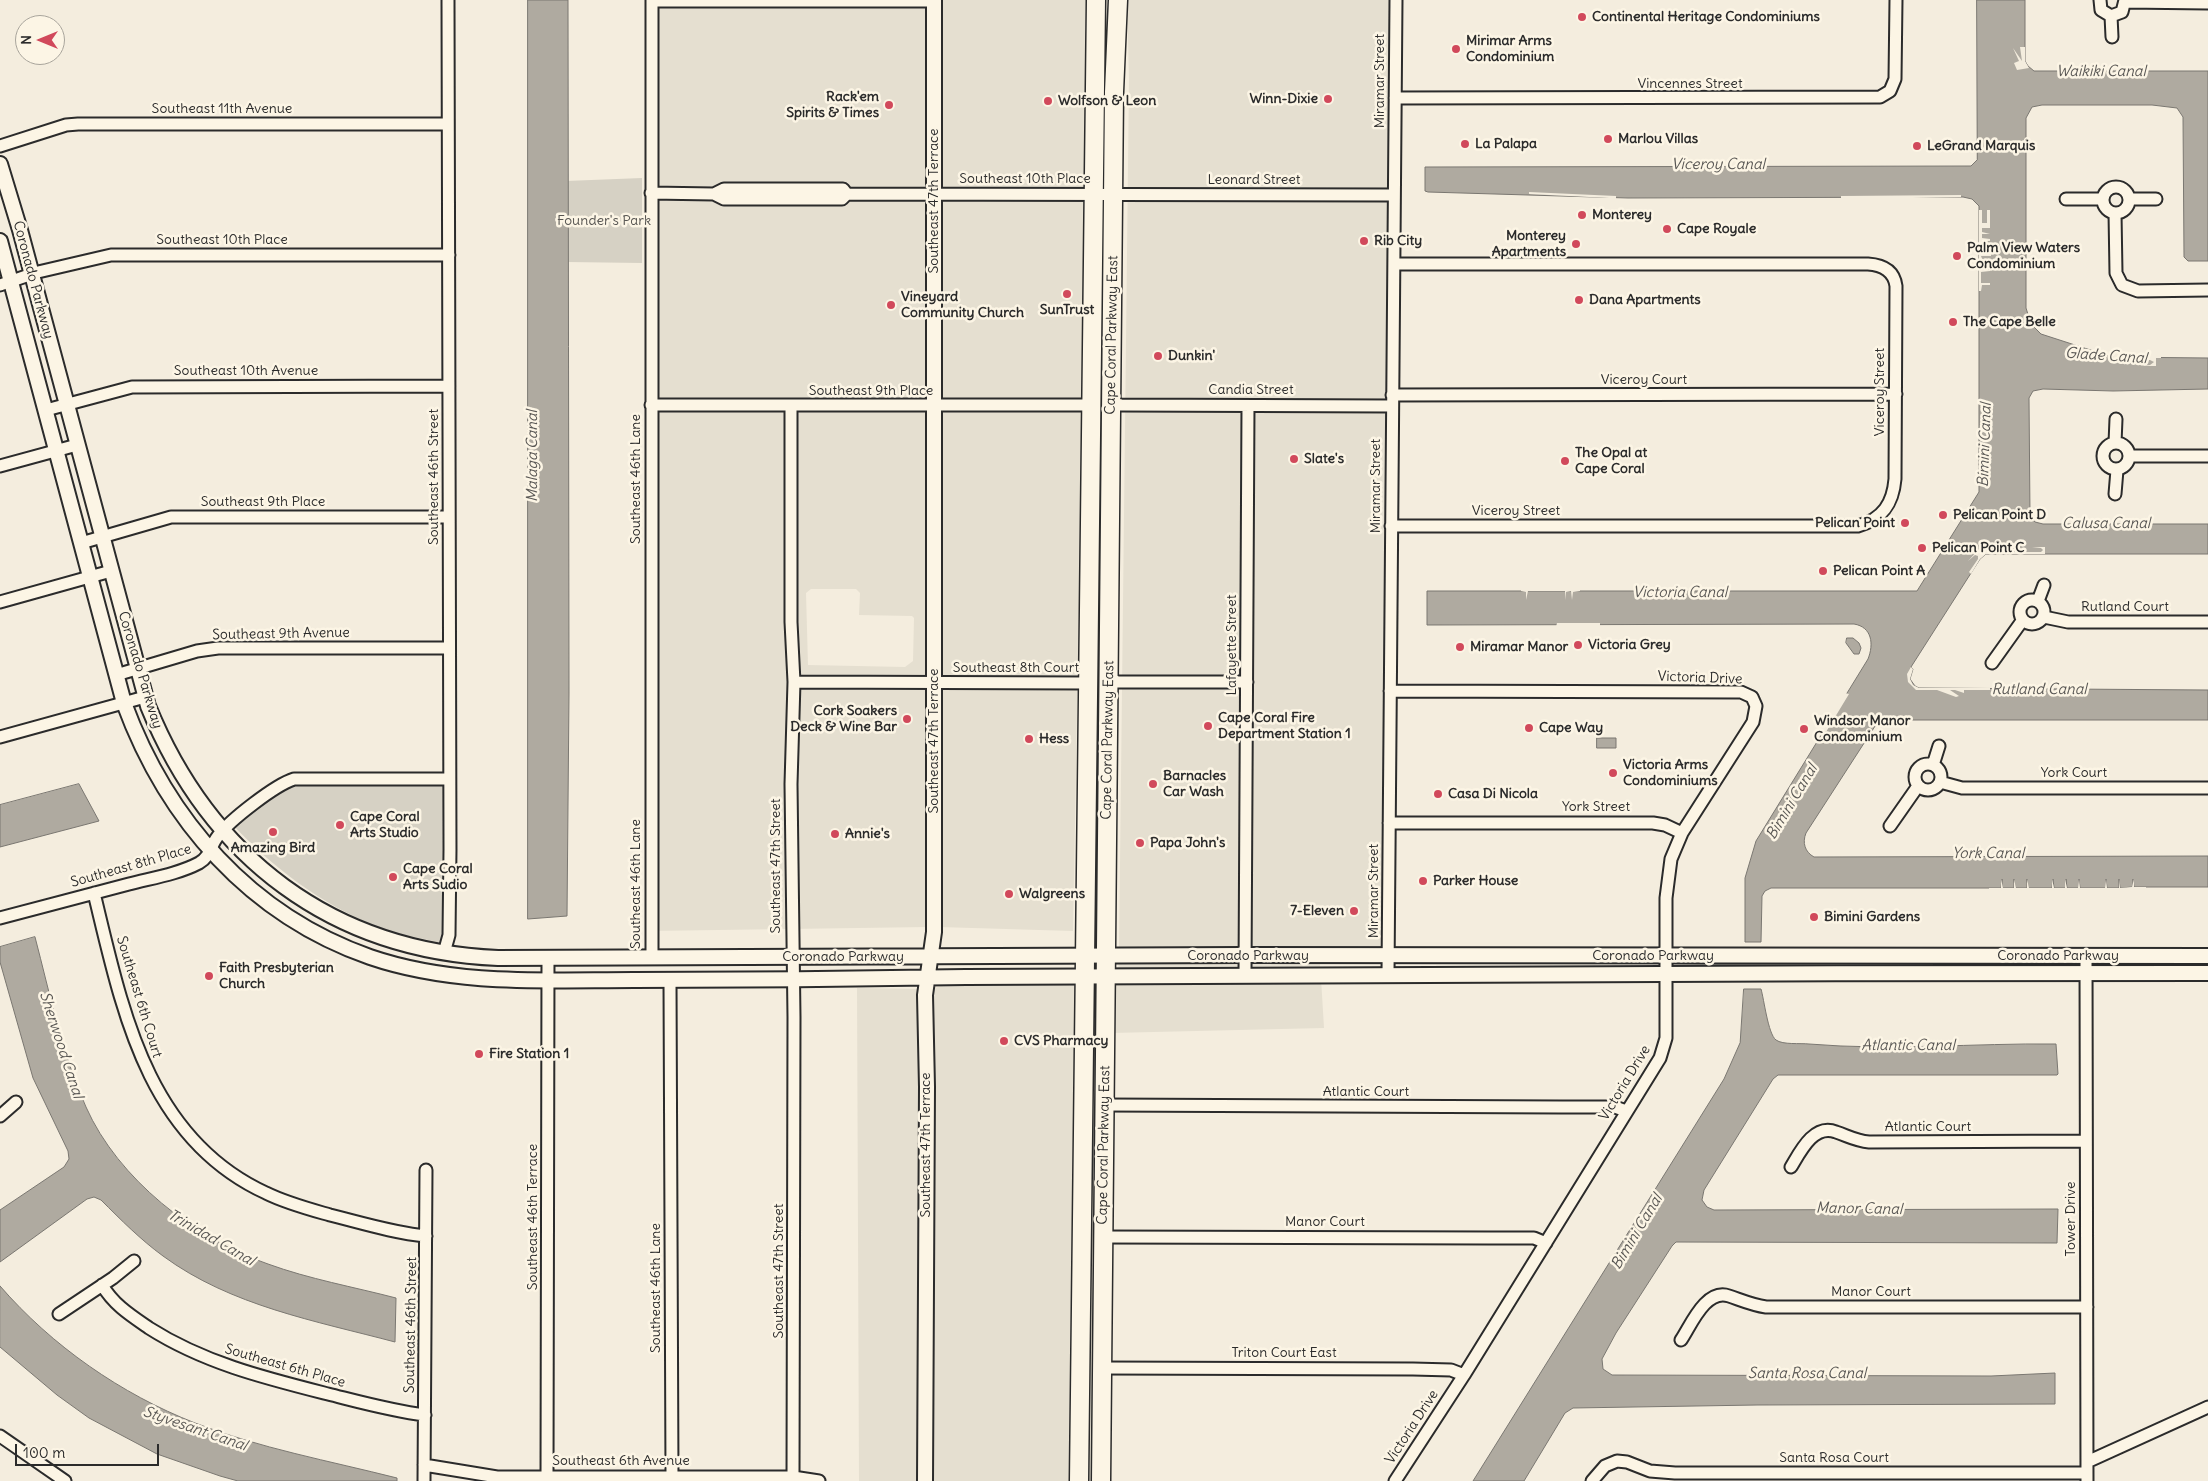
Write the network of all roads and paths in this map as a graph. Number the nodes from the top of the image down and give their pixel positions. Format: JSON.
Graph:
{"nodes":[{"id":1,"x":448,"y":0,"type":"edge"},
{"id":2,"x":652,"y":0,"type":"edge"},
{"id":3,"x":1096,"y":0,"type":"edge"},
{"id":4,"x":1118,"y":0,"type":"edge"},
{"id":5,"x":1396,"y":0,"type":"edge"},
{"id":6,"x":1896,"y":0,"type":"edge"},
{"id":7,"x":2100,"y":0,"type":"edge"},
{"id":8,"x":934,"y":1,"type":"edge"},
{"id":9,"x":2126,"y":1,"type":"edge"},
{"id":10,"x":2208,"y":3,"type":"edge"},
{"id":11,"x":2111,"y":16,"type":"junction"},
{"id":12,"x":2112,"y":37,"type":"dead end"},
{"id":13,"x":1395,"y":98,"type":"junction"},
{"id":14,"x":448,"y":124,"type":"junction"},
{"id":15,"x":0,"y":146,"type":"edge"},
{"id":16,"x":0,"y":164,"type":"edge"},
{"id":17,"x":651,"y":193,"type":"junction"},
{"id":18,"x":934,"y":194,"type":"junction"},
{"id":19,"x":1093,"y":194,"type":"junction"},
{"id":20,"x":1113,"y":194,"type":"junction"},
{"id":21,"x":1394,"y":195,"type":"junction"},
{"id":22,"x":2066,"y":199,"type":"dead end"},
{"id":23,"x":2103,"y":199,"type":"junction"},
{"id":24,"x":2115,"y":213,"type":"junction"},
{"id":25,"x":0,"y":242,"type":"edge"},
{"id":26,"x":449,"y":255,"type":"junction"},
{"id":27,"x":1394,"y":264,"type":"junction"},
{"id":28,"x":31,"y":274,"type":"junction"},
{"id":29,"x":6,"y":283,"type":"edge"},
{"id":30,"x":2208,"y":290,"type":"edge"},
{"id":31,"x":1091,"y":301,"type":"junction"},
{"id":32,"x":449,"y":386,"type":"junction"},
{"id":33,"x":1896,"y":394,"type":"junction"},
{"id":34,"x":1392,"y":400,"type":"junction"},
{"id":35,"x":1111,"y":402,"type":"junction"},
{"id":36,"x":66,"y":404,"type":"junction"},
{"id":37,"x":651,"y":405,"type":"junction"},
{"id":38,"x":934,"y":405,"type":"junction"},
{"id":39,"x":1090,"y":405,"type":"junction"},
{"id":40,"x":791,"y":406,"type":"junction"},
{"id":41,"x":1248,"y":406,"type":"junction"},
{"id":42,"x":46,"y":410,"type":"junction"},
{"id":43,"x":2116,"y":420,"type":"dead end"},
{"id":44,"x":2115,"y":443,"type":"junction"},
{"id":45,"x":77,"y":446,"type":"junction"},
{"id":46,"x":56,"y":451,"type":"junction"},
{"id":47,"x":2130,"y":456,"type":"junction"},
{"id":48,"x":2208,"y":456,"type":"edge"},
{"id":49,"x":0,"y":466,"type":"edge"},
{"id":50,"x":2117,"y":470,"type":"junction"},
{"id":51,"x":2115,"y":494,"type":"dead end"},
{"id":52,"x":1110,"y":507,"type":"junction"},
{"id":53,"x":449,"y":517,"type":"junction"},
{"id":54,"x":1391,"y":526,"type":"junction"},
{"id":55,"x":102,"y":537,"type":"junction"},
{"id":56,"x":81,"y":543,"type":"junction"},
{"id":57,"x":111,"y":571,"type":"junction"},
{"id":58,"x":1089,"y":576,"type":"junction"},
{"id":59,"x":90,"y":577,"type":"junction"},
{"id":60,"x":2044,"y":585,"type":"dead end"},
{"id":61,"x":0,"y":602,"type":"edge"},
{"id":62,"x":2038,"y":602,"type":"junction"},
{"id":63,"x":2044,"y":617,"type":"junction"},
{"id":64,"x":2022,"y":621,"type":"junction"},
{"id":65,"x":2208,"y":622,"type":"edge"},
{"id":66,"x":449,"y":648,"type":"junction"},
{"id":67,"x":1992,"y":663,"type":"dead end"},
{"id":68,"x":138,"y":668,"type":"junction"},
{"id":69,"x":116,"y":675,"type":"junction"},
{"id":70,"x":1109,"y":679,"type":"junction"},
{"id":71,"x":794,"y":682,"type":"junction"},
{"id":72,"x":1247,"y":682,"type":"junction"},
{"id":73,"x":934,"y":683,"type":"junction"},
{"id":74,"x":1088,"y":683,"type":"junction"},
{"id":75,"x":1390,"y":691,"type":"junction"},
{"id":76,"x":146,"y":697,"type":"junction"},
{"id":77,"x":124,"y":703,"type":"junction"},
{"id":78,"x":0,"y":737,"type":"edge"},
{"id":79,"x":1939,"y":746,"type":"dead end"},
{"id":80,"x":1933,"y":765,"type":"junction"},
{"id":81,"x":449,"y":779,"type":"junction"},
{"id":82,"x":1940,"y":782,"type":"junction"},
{"id":83,"x":1918,"y":786,"type":"junction"},
{"id":84,"x":2208,"y":788,"type":"edge"},
{"id":85,"x":1108,"y":789,"type":"junction"},
{"id":86,"x":1389,"y":823,"type":"junction"},
{"id":87,"x":1890,"y":826,"type":"dead end"},
{"id":88,"x":222,"y":832,"type":"junction"},
{"id":89,"x":1682,"y":833,"type":"junction"},
{"id":90,"x":211,"y":852,"type":"junction"},
{"id":91,"x":94,"y":893,"type":"junction"},
{"id":92,"x":0,"y":918,"type":"edge"},
{"id":93,"x":444,"y":953,"type":"junction"},
{"id":94,"x":1245,"y":955,"type":"junction"},
{"id":95,"x":1086,"y":956,"type":"junction"},
{"id":96,"x":1106,"y":956,"type":"junction"},
{"id":97,"x":1388,"y":956,"type":"junction"},
{"id":98,"x":1666,"y":956,"type":"junction"},
{"id":99,"x":1886,"y":956,"type":"junction"},
{"id":100,"x":2086,"y":956,"type":"junction"},
{"id":101,"x":2208,"y":956,"type":"edge"},
{"id":102,"x":792,"y":957,"type":"junction"},
{"id":103,"x":930,"y":957,"type":"junction"},
{"id":104,"x":548,"y":958,"type":"junction"},
{"id":105,"x":652,"y":958,"type":"junction"},
{"id":106,"x":719,"y":958,"type":"junction"},
{"id":107,"x":1388,"y":973,"type":"junction"},
{"id":108,"x":1666,"y":973,"type":"junction"},
{"id":109,"x":1886,"y":973,"type":"junction"},
{"id":110,"x":2086,"y":973,"type":"junction"},
{"id":111,"x":2208,"y":973,"type":"edge"},
{"id":112,"x":1245,"y":974,"type":"junction"},
{"id":113,"x":1086,"y":976,"type":"junction"},
{"id":114,"x":1106,"y":976,"type":"junction"},
{"id":115,"x":928,"y":978,"type":"junction"},
{"id":116,"x":548,"y":980,"type":"junction"},
{"id":117,"x":670,"y":980,"type":"junction"},
{"id":118,"x":793,"y":980,"type":"junction"},
{"id":119,"x":16,"y":1102,"type":"dead end"},
{"id":120,"x":1104,"y":1106,"type":"junction"},
{"id":121,"x":1626,"y":1112,"type":"junction"},
{"id":122,"x":0,"y":1116,"type":"edge"},
{"id":123,"x":2086,"y":1141,"type":"junction"},
{"id":124,"x":1791,"y":1167,"type":"dead end"},
{"id":125,"x":426,"y":1170,"type":"dead end"},
{"id":126,"x":426,"y":1236,"type":"junction"},
{"id":127,"x":1103,"y":1237,"type":"junction"},
{"id":128,"x":1546,"y":1242,"type":"junction"},
{"id":129,"x":134,"y":1261,"type":"dead end"},
{"id":130,"x":102,"y":1285,"type":"junction"},
{"id":131,"x":2086,"y":1307,"type":"junction"},
{"id":132,"x":59,"y":1314,"type":"dead end"},
{"id":133,"x":1681,"y":1340,"type":"dead end"},
{"id":134,"x":1102,"y":1368,"type":"junction"},
{"id":135,"x":1464,"y":1375,"type":"junction"},
{"id":136,"x":2208,"y":1407,"type":"edge"},
{"id":137,"x":425,"y":1415,"type":"junction"},
{"id":138,"x":0,"y":1436,"type":"edge"},
{"id":139,"x":424,"y":1465,"type":"junction"},
{"id":140,"x":2087,"y":1472,"type":"edge"},
{"id":141,"x":547,"y":1476,"type":"junction"},
{"id":142,"x":672,"y":1476,"type":"junction"},
{"id":143,"x":794,"y":1477,"type":"junction"},
{"id":144,"x":65,"y":1481,"type":"edge"},
{"id":145,"x":424,"y":1481,"type":"edge"},
{"id":146,"x":819,"y":1481,"type":"edge"},
{"id":147,"x":925,"y":1481,"type":"edge"},
{"id":148,"x":1078,"y":1481,"type":"edge"},
{"id":149,"x":1101,"y":1481,"type":"edge"},
{"id":150,"x":1395,"y":1481,"type":"edge"},
{"id":151,"x":1592,"y":1481,"type":"edge"}],
"edges":[{"from":1,"to":14,"type":"street","name":"Southeast 46th Street"},
{"from":2,"to":8,"type":"street"},
{"from":2,"to":17,"type":"street","name":"Southeast 46th Lane"},
{"from":3,"to":19,"type":"main road","name":"Cape Coral Parkway East"},
{"from":4,"to":20,"type":"main road","name":"Cape Coral Parkway East"},
{"from":5,"to":13,"type":"street","name":"Miramar Street"},
{"from":6,"to":13,"type":"street","name":"Vincennes Street"},
{"from":7,"to":11,"type":"street"},
{"from":8,"to":18,"type":"street","name":"Southeast 47th Terrace"},
{"from":9,"to":10,"type":"street"},
{"from":9,"to":11,"type":"street"},
{"from":11,"to":12,"type":"street"},
{"from":13,"to":21,"type":"street","name":"Miramar Street"},
{"from":14,"to":15,"type":"street","name":"Southeast 11th Avenue"},
{"from":14,"to":26,"type":"street","name":"Southeast 46th Street"},
{"from":16,"to":28,"type":"street","name":"Coronado Parkway"},
{"from":17,"to":18,"type":"street","name":"Southeast 10th Place"},
{"from":17,"to":37,"type":"street","name":"Southeast 46th Lane"},
{"from":18,"to":19,"type":"street","name":"Southeast 10th Place"},
{"from":18,"to":38,"type":"street","name":"Southeast 47th Terrace"},
{"from":19,"to":20,"type":"street","name":"Southeast 10th Place"},
{"from":19,"to":31,"type":"main road","name":"Cape Coral Parkway East"},
{"from":20,"to":21,"type":"street","name":"Leonard Street"},
{"from":20,"to":35,"type":"main road","name":"Cape Coral Parkway East"},
{"from":21,"to":27,"type":"street","name":"Miramar Street"},
{"from":22,"to":23,"type":"street"},
{"from":23,"to":24,"type":"street"},
{"from":23,"to":24,"type":"street"},
{"from":24,"to":30,"type":"street"},
{"from":25,"to":29,"type":"street","name":"Coronado Parkway"},
{"from":26,"to":28,"type":"street","name":"Southeast 10th Place"},
{"from":26,"to":32,"type":"street","name":"Southeast 46th Street"},
{"from":27,"to":33,"type":"street","name":"Viceroy Street"},
{"from":27,"to":34,"type":"street","name":"Miramar Street"},
{"from":28,"to":29,"type":"street","name":"Southeast 10th Place"},
{"from":28,"to":36,"type":"street","name":"Coronado Parkway"},
{"from":29,"to":42,"type":"street","name":"Coronado Parkway"},
{"from":31,"to":35,"type":"main road"},
{"from":31,"to":39,"type":"main road","name":"Cape Coral Parkway East"},
{"from":32,"to":36,"type":"street","name":"Southeast 10th Avenue"},
{"from":32,"to":53,"type":"street","name":"Southeast 46th Street"},
{"from":33,"to":34,"type":"street","name":"Viceroy Court"},
{"from":33,"to":54,"type":"street","name":"Viceroy Street"},
{"from":34,"to":41,"type":"street","name":"Candia Street"},
{"from":34,"to":54,"type":"street","name":"Miramar Street"},
{"from":35,"to":41,"type":"street","name":"Candia Street"},
{"from":35,"to":52,"type":"main road","name":"Cape Coral Parkway East"},
{"from":36,"to":42,"type":"street","name":"Southeast 10th Avenue"},
{"from":36,"to":45,"type":"street","name":"Coronado Parkway"},
{"from":37,"to":40,"type":"street","name":"Southeast 9th Place"},
{"from":37,"to":105,"type":"street","name":"Southeast 46th Lane"},
{"from":38,"to":39,"type":"street","name":"Southeast 9th Place"},
{"from":38,"to":40,"type":"street","name":"Southeast 9th Place"},
{"from":38,"to":73,"type":"street","name":"Southeast 47th Terrace"},
{"from":39,"to":52,"type":"main road"},
{"from":39,"to":58,"type":"main road","name":"Cape Coral Parkway East"},
{"from":40,"to":71,"type":"street","name":"Southeast 47th Street"},
{"from":41,"to":72,"type":"street","name":"Lafayette Street"},
{"from":42,"to":46,"type":"street","name":"Coronado Parkway"},
{"from":43,"to":44,"type":"street"},
{"from":44,"to":47,"type":"street"},
{"from":44,"to":50,"type":"street"},
{"from":45,"to":46,"type":"street"},
{"from":45,"to":55,"type":"street","name":"Coronado Parkway"},
{"from":46,"to":49,"type":"street"},
{"from":46,"to":56,"type":"street","name":"Coronado Parkway"},
{"from":47,"to":48,"type":"street"},
{"from":47,"to":50,"type":"street"},
{"from":50,"to":51,"type":"street"},
{"from":52,"to":70,"type":"main road","name":"Cape Coral Parkway East"},
{"from":53,"to":55,"type":"street","name":"Southeast 9th Place"},
{"from":53,"to":66,"type":"street","name":"Southeast 46th Street"},
{"from":54,"to":75,"type":"street","name":"Miramar Street"},
{"from":55,"to":56,"type":"street","name":"Southeast 9th Place"},
{"from":55,"to":57,"type":"street","name":"Coronado Parkway"},
{"from":56,"to":59,"type":"street","name":"Coronado Parkway"},
{"from":57,"to":59,"type":"street"},
{"from":57,"to":68,"type":"street","name":"Coronado Parkway"},
{"from":58,"to":70,"type":"main road"},
{"from":58,"to":74,"type":"main road","name":"Cape Coral Parkway East"},
{"from":59,"to":61,"type":"street"},
{"from":59,"to":69,"type":"street","name":"Coronado Parkway"},
{"from":60,"to":62,"type":"street"},
{"from":62,"to":63,"type":"street"},
{"from":62,"to":64,"type":"street"},
{"from":63,"to":64,"type":"street","name":"Rutland Court"},
{"from":63,"to":65,"type":"street","name":"Rutland Court"},
{"from":64,"to":67,"type":"street"},
{"from":66,"to":68,"type":"street","name":"Southeast 9th Avenue"},
{"from":66,"to":81,"type":"street","name":"Southeast 46th Street"},
{"from":68,"to":69,"type":"street","name":"Southeast 9th Avenue"},
{"from":68,"to":76,"type":"street","name":"Coronado Parkway"},
{"from":69,"to":77,"type":"street","name":"Coronado Parkway"},
{"from":70,"to":72,"type":"street"},
{"from":70,"to":85,"type":"main road","name":"Cape Coral Parkway East"},
{"from":71,"to":73,"type":"street","name":"Southeast 8th Court"},
{"from":71,"to":102,"type":"street","name":"Southeast 47th Street"},
{"from":72,"to":94,"type":"street","name":"Lafayette Street"},
{"from":73,"to":74,"type":"street","name":"Southeast 8th Court"},
{"from":73,"to":103,"type":"street","name":"Southeast 47th Terrace"},
{"from":74,"to":85,"type":"main road"},
{"from":74,"to":95,"type":"main road","name":"Cape Coral Parkway East"},
{"from":75,"to":86,"type":"street","name":"Miramar Street"},
{"from":75,"to":89,"type":"street","name":"Victoria Drive"},
{"from":76,"to":77,"type":"street"},
{"from":76,"to":88,"type":"street","name":"Coronado Parkway"},
{"from":77,"to":78,"type":"street"},
{"from":77,"to":90,"type":"street","name":"Coronado Parkway"},
{"from":79,"to":80,"type":"street"},
{"from":80,"to":82,"type":"street"},
{"from":80,"to":83,"type":"street"},
{"from":81,"to":88,"type":"street","name":"Southeast 8th Place"},
{"from":81,"to":93,"type":"street","name":"Southeast 46th Street"},
{"from":82,"to":83,"type":"street","name":"York Court"},
{"from":82,"to":84,"type":"street","name":"York Court"},
{"from":83,"to":87,"type":"street"},
{"from":85,"to":96,"type":"main road","name":"Cape Coral Parkway East"},
{"from":86,"to":89,"type":"street","name":"York Street"},
{"from":86,"to":97,"type":"street","name":"Miramar Street"},
{"from":88,"to":90,"type":"street","name":"Southeast 8th Place"},
{"from":88,"to":93,"type":"street","name":"Coronado Parkway"},
{"from":89,"to":98,"type":"street","name":"Victoria Drive"},
{"from":90,"to":91,"type":"street","name":"Southeast 8th Place"},
{"from":90,"to":116,"type":"street","name":"Coronado Parkway"},
{"from":91,"to":92,"type":"street","name":"Southeast 8th Place"},
{"from":91,"to":126,"type":"street","name":"Southeast 6th Court"},
{"from":93,"to":104,"type":"street","name":"Coronado Parkway"},
{"from":94,"to":96,"type":"street","name":"Coronado Parkway"},
{"from":94,"to":97,"type":"street","name":"Coronado Parkway"},
{"from":94,"to":112,"type":"street","name":"Lafayette Street"},
{"from":95,"to":96,"type":"street","name":"Coronado Parkway"},
{"from":95,"to":103,"type":"street","name":"Coronado Parkway"},
{"from":95,"to":113,"type":"main road","name":"Cape Coral Parkway East"},
{"from":96,"to":114,"type":"main road","name":"Cape Coral Parkway East"},
{"from":97,"to":98,"type":"street","name":"Coronado Parkway"},
{"from":97,"to":107,"type":"street","name":"Miramar Street"},
{"from":98,"to":99,"type":"street","name":"Coronado Parkway"},
{"from":98,"to":108,"type":"street","name":"Victoria Drive"},
{"from":99,"to":100,"type":"street","name":"Coronado Parkway"},
{"from":99,"to":109,"type":"street"},
{"from":100,"to":101,"type":"street","name":"Coronado Parkway"},
{"from":100,"to":110,"type":"street","name":"Tower Drive"},
{"from":102,"to":103,"type":"street","name":"Coronado Parkway"},
{"from":102,"to":106,"type":"street","name":"Coronado Parkway"},
{"from":102,"to":118,"type":"street","name":"Southeast 47th Street"},
{"from":103,"to":115,"type":"street","name":"Southeast 47th Terrace"},
{"from":104,"to":105,"type":"street","name":"Coronado Parkway"},
{"from":104,"to":116,"type":"street","name":"Southeast 46th Terrace"},
{"from":105,"to":106,"type":"street","name":"Coronado Parkway"},
{"from":106,"to":117,"type":"street"},
{"from":107,"to":108,"type":"street","name":"Coronado Parkway"},
{"from":107,"to":112,"type":"street","name":"Coronado Parkway"},
{"from":108,"to":109,"type":"street","name":"Coronado Parkway"},
{"from":108,"to":121,"type":"street","name":"Victoria Drive"},
{"from":109,"to":110,"type":"street","name":"Coronado Parkway"},
{"from":110,"to":111,"type":"street","name":"Coronado Parkway"},
{"from":110,"to":123,"type":"street","name":"Tower Drive"},
{"from":112,"to":114,"type":"street","name":"Coronado Parkway"},
{"from":113,"to":114,"type":"street","name":"Coronado Parkway"},
{"from":113,"to":115,"type":"street","name":"Coronado Parkway"},
{"from":113,"to":148,"type":"main road","name":"Cape Coral Parkway East"},
{"from":114,"to":120,"type":"main road","name":"Cape Coral Parkway East"},
{"from":115,"to":118,"type":"street","name":"Coronado Parkway"},
{"from":115,"to":147,"type":"street","name":"Southeast 47th Terrace"},
{"from":116,"to":117,"type":"street","name":"Coronado Parkway"},
{"from":116,"to":141,"type":"street","name":"Southeast 46th Terrace"},
{"from":117,"to":118,"type":"street","name":"Coronado Parkway"},
{"from":117,"to":142,"type":"street","name":"Southeast 46th Lane"},
{"from":118,"to":143,"type":"street","name":"Southeast 47th Street"},
{"from":119,"to":122,"type":"street"},
{"from":120,"to":121,"type":"street","name":"Atlantic Court"},
{"from":120,"to":127,"type":"main road","name":"Cape Coral Parkway East"},
{"from":121,"to":128,"type":"street","name":"Victoria Drive"},
{"from":123,"to":124,"type":"street","name":"Atlantic Court"},
{"from":123,"to":131,"type":"street","name":"Tower Drive"},
{"from":125,"to":126,"type":"street","name":"Southeast 46th Street"},
{"from":126,"to":137,"type":"street","name":"Southeast 46th Street"},
{"from":127,"to":128,"type":"street","name":"Manor Court"},
{"from":127,"to":134,"type":"main road","name":"Cape Coral Parkway East"},
{"from":128,"to":135,"type":"street","name":"Victoria Drive"},
{"from":129,"to":130,"type":"street"},
{"from":130,"to":132,"type":"street"},
{"from":130,"to":137,"type":"street","name":"Southeast 6th Place"},
{"from":131,"to":133,"type":"street","name":"Manor Court"},
{"from":131,"to":140,"type":"street","name":"Tower Drive"},
{"from":134,"to":135,"type":"street","name":"Triton Court East"},
{"from":134,"to":149,"type":"main road","name":"Cape Coral Parkway East"},
{"from":135,"to":150,"type":"street","name":"Victoria Drive"},
{"from":136,"to":140,"type":"street","name":"Santa Rosa Court"},
{"from":137,"to":139,"type":"street","name":"Southeast 46th Street"},
{"from":138,"to":144,"type":"street"},
{"from":139,"to":141,"type":"street","name":"Southeast 6th Avenue"},
{"from":139,"to":145,"type":"street","name":"Southeast 46th Street"},
{"from":140,"to":151,"type":"street","name":"Santa Rosa Court"},
{"from":141,"to":142,"type":"street","name":"Southeast 6th Avenue"},
{"from":142,"to":143,"type":"street","name":"Southeast 6th Avenue"},
{"from":143,"to":146,"type":"street","name":"Southeast 6th Avenue"}]}
